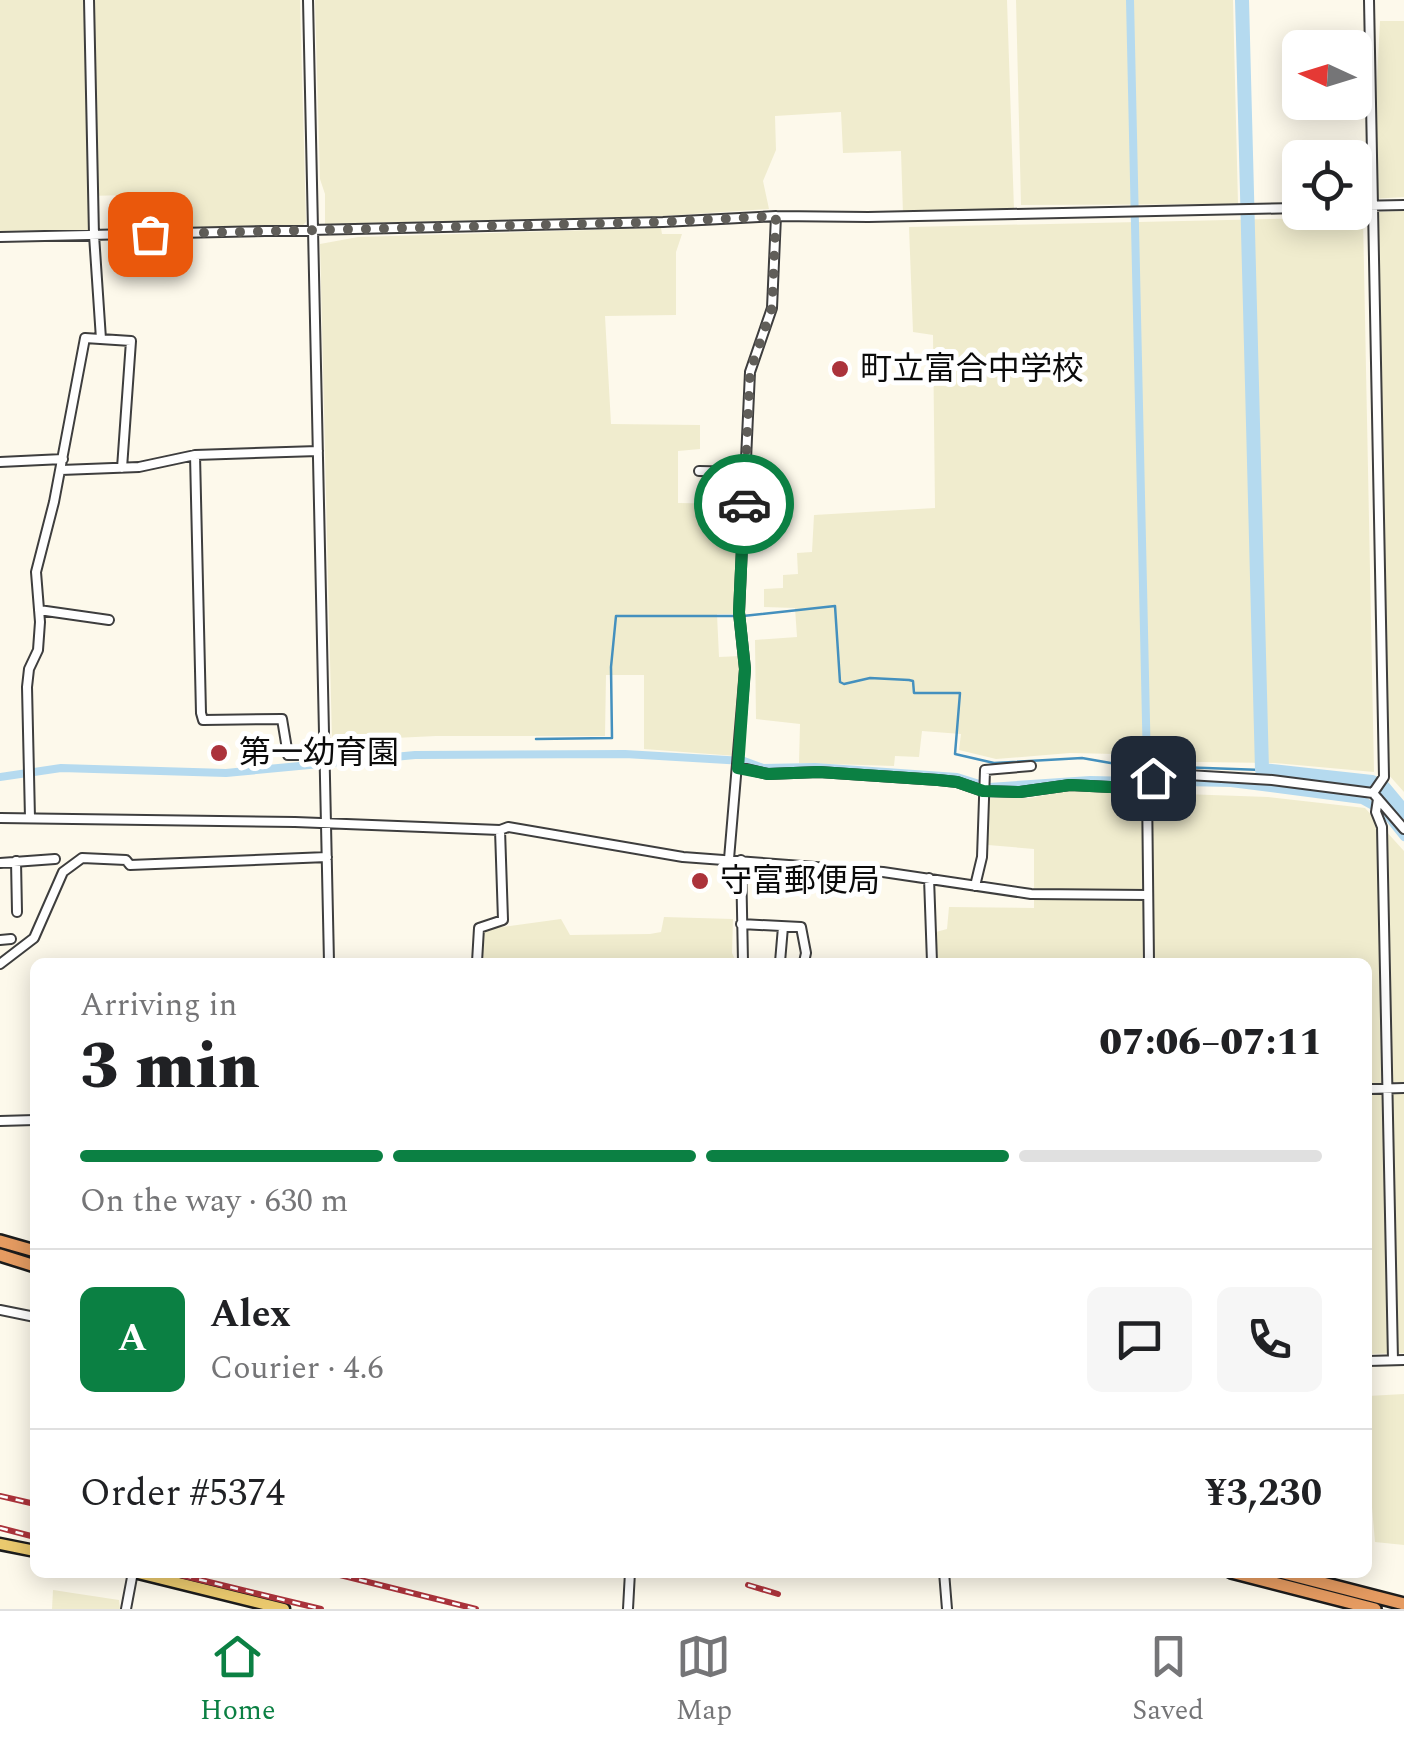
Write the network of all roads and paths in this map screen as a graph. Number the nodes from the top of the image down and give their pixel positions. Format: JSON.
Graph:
{"nodes":[{"id":1,"x":89,"y":0,"type":"edge"},
{"id":2,"x":308,"y":0,"type":"edge"},
{"id":3,"x":1369,"y":0,"type":"edge"},
{"id":4,"x":1370,"y":140,"type":"edge"},
{"id":5,"x":1404,"y":205,"type":"edge"},
{"id":6,"x":1372,"y":206,"type":"edge"},
{"id":7,"x":1282,"y":208,"type":"edge"},
{"id":8,"x":776,"y":216,"type":"junction"},
{"id":9,"x":313,"y":230,"type":"junction"},
{"id":10,"x":1371,"y":230,"type":"edge"},
{"id":11,"x":94,"y":235,"type":"junction"},
{"id":12,"x":0,"y":238,"type":"edge"},
{"id":13,"x":101,"y":338,"type":"junction"},
{"id":14,"x":318,"y":451,"type":"junction"},
{"id":15,"x":195,"y":454,"type":"junction"},
{"id":16,"x":63,"y":459,"type":"junction"},
{"id":17,"x":0,"y":462,"type":"edge"},
{"id":18,"x":122,"y":468,"type":"junction"},
{"id":19,"x":61,"y":470,"type":"junction"},
{"id":20,"x":699,"y":471,"type":"dead end"},
{"id":21,"x":746,"y":472,"type":"junction"},
{"id":22,"x":39,"y":610,"type":"junction"},
{"id":23,"x":110,"y":620,"type":"dead end"},
{"id":24,"x":325,"y":756,"type":"junction"},
{"id":25,"x":739,"y":763,"type":"junction"},
{"id":26,"x":1031,"y":766,"type":"dead end"},
{"id":27,"x":1151,"y":784,"type":"junction"},
{"id":28,"x":984,"y":787,"type":"junction"},
{"id":29,"x":1376,"y":800,"type":"junction"},
{"id":30,"x":0,"y":818,"type":"edge"},
{"id":31,"x":30,"y":818,"type":"junction"},
{"id":32,"x":326,"y":824,"type":"junction"},
{"id":33,"x":497,"y":829,"type":"junction"},
{"id":34,"x":1404,"y":830,"type":"edge"},
{"id":35,"x":327,"y":857,"type":"junction"},
{"id":36,"x":55,"y":859,"type":"dead end"},
{"id":37,"x":729,"y":859,"type":"junction"},
{"id":38,"x":741,"y":860,"type":"junction"},
{"id":39,"x":16,"y":861,"type":"junction"},
{"id":40,"x":0,"y":863,"type":"edge"},
{"id":41,"x":928,"y":878,"type":"junction"},
{"id":42,"x":975,"y":886,"type":"junction"},
{"id":43,"x":1148,"y":895,"type":"junction"},
{"id":44,"x":17,"y":912,"type":"dead end"},
{"id":45,"x":741,"y":924,"type":"junction"},
{"id":46,"x":783,"y":927,"type":"junction"},
{"id":47,"x":0,"y":940,"type":"edge"},
{"id":48,"x":10,"y":940,"type":"dead end"},
{"id":49,"x":329,"y":958,"type":"edge"},
{"id":50,"x":477,"y":958,"type":"edge"},
{"id":51,"x":743,"y":958,"type":"edge"},
{"id":52,"x":780,"y":958,"type":"edge"},
{"id":53,"x":805,"y":958,"type":"edge"},
{"id":54,"x":932,"y":958,"type":"edge"},
{"id":55,"x":1149,"y":958,"type":"edge"},
{"id":56,"x":0,"y":964,"type":"edge"},
{"id":57,"x":1388,"y":1088,"type":"junction"},
{"id":58,"x":1404,"y":1088,"type":"edge"},
{"id":59,"x":1372,"y":1089,"type":"edge"},
{"id":60,"x":30,"y":1120,"type":"edge"},
{"id":61,"x":0,"y":1121,"type":"edge"},
{"id":62,"x":1404,"y":1197,"type":"edge"},
{"id":63,"x":1389,"y":1198,"type":"junction"},
{"id":64,"x":0,"y":1241,"type":"edge"},
{"id":65,"x":30,"y":1250,"type":"edge"},
{"id":66,"x":0,"y":1256,"type":"edge"},
{"id":67,"x":30,"y":1265,"type":"edge"},
{"id":68,"x":0,"y":1310,"type":"edge"},
{"id":69,"x":30,"y":1316,"type":"edge"},
{"id":70,"x":1393,"y":1360,"type":"junction"},
{"id":71,"x":1404,"y":1360,"type":"edge"},
{"id":72,"x":1372,"y":1361,"type":"edge"},
{"id":73,"x":0,"y":1544,"type":"edge"},
{"id":74,"x":30,"y":1550,"type":"edge"},
{"id":75,"x":133,"y":1578,"type":"edge"},
{"id":76,"x":158,"y":1578,"type":"edge"},
{"id":77,"x":630,"y":1578,"type":"edge"},
{"id":78,"x":944,"y":1578,"type":"edge"},
{"id":79,"x":1254,"y":1578,"type":"edge"},
{"id":80,"x":1303,"y":1578,"type":"edge"},
{"id":81,"x":1404,"y":1604,"type":"edge"},
{"id":82,"x":126,"y":1609,"type":"edge"},
{"id":83,"x":284,"y":1609,"type":"edge"},
{"id":84,"x":628,"y":1609,"type":"edge"},
{"id":85,"x":947,"y":1609,"type":"edge"},
{"id":86,"x":1375,"y":1609,"type":"edge"}],
"edges":[{"from":1,"to":11,"type":"street"},
{"from":2,"to":9,"type":"street"},
{"from":3,"to":4,"type":"street"},
{"from":5,"to":6,"type":"street"},
{"from":7,"to":8,"type":"street"},
{"from":8,"to":9,"type":"street"},
{"from":8,"to":21,"type":"street"},
{"from":9,"to":11,"type":"street"},
{"from":9,"to":14,"type":"street"},
{"from":10,"to":29,"type":"street"},
{"from":11,"to":12,"type":"street"},
{"from":11,"to":13,"type":"street"},
{"from":13,"to":16,"type":"street"},
{"from":13,"to":18,"type":"street"},
{"from":14,"to":15,"type":"street"},
{"from":14,"to":24,"type":"street"},
{"from":15,"to":18,"type":"street"},
{"from":15,"to":24,"type":"street"},
{"from":16,"to":17,"type":"street"},
{"from":16,"to":19,"type":"street"},
{"from":18,"to":19,"type":"street"},
{"from":19,"to":22,"type":"street"},
{"from":20,"to":21,"type":"street"},
{"from":21,"to":25,"type":"street"},
{"from":22,"to":23,"type":"street"},
{"from":22,"to":31,"type":"street"},
{"from":24,"to":32,"type":"street"},
{"from":25,"to":28,"type":"street"},
{"from":25,"to":37,"type":"street"},
{"from":26,"to":28,"type":"street"},
{"from":27,"to":28,"type":"street"},
{"from":27,"to":29,"type":"street"},
{"from":27,"to":43,"type":"street"},
{"from":28,"to":42,"type":"street"},
{"from":29,"to":34,"type":"street"},
{"from":29,"to":57,"type":"street"},
{"from":30,"to":31,"type":"street"},
{"from":31,"to":32,"type":"street"},
{"from":32,"to":33,"type":"street"},
{"from":32,"to":35,"type":"street"},
{"from":33,"to":37,"type":"street"},
{"from":33,"to":50,"type":"street"},
{"from":35,"to":49,"type":"street"},
{"from":35,"to":56,"type":"street"},
{"from":36,"to":39,"type":"street"},
{"from":37,"to":38,"type":"street"},
{"from":38,"to":41,"type":"street"},
{"from":38,"to":45,"type":"street"},
{"from":39,"to":40,"type":"street"},
{"from":39,"to":44,"type":"street"},
{"from":41,"to":42,"type":"street"},
{"from":41,"to":54,"type":"street"},
{"from":42,"to":43,"type":"street"},
{"from":43,"to":55,"type":"street"},
{"from":45,"to":46,"type":"street"},
{"from":45,"to":51,"type":"street"},
{"from":46,"to":52,"type":"street"},
{"from":46,"to":53,"type":"street"},
{"from":47,"to":48,"type":"street"},
{"from":57,"to":58,"type":"street"},
{"from":57,"to":59,"type":"street"},
{"from":57,"to":63,"type":"street"},
{"from":60,"to":61,"type":"street"},
{"from":62,"to":63,"type":"street"},
{"from":63,"to":70,"type":"street"},
{"from":64,"to":65,"type":"highway"},
{"from":66,"to":67,"type":"highway"},
{"from":68,"to":69,"type":"street"},
{"from":70,"to":71,"type":"street"},
{"from":70,"to":72,"type":"street"},
{"from":73,"to":74,"type":"main road"},
{"from":75,"to":82,"type":"street"},
{"from":76,"to":83,"type":"main road"},
{"from":77,"to":84,"type":"street"},
{"from":78,"to":85,"type":"street"},
{"from":79,"to":86,"type":"highway"},
{"from":80,"to":81,"type":"highway"}]}
